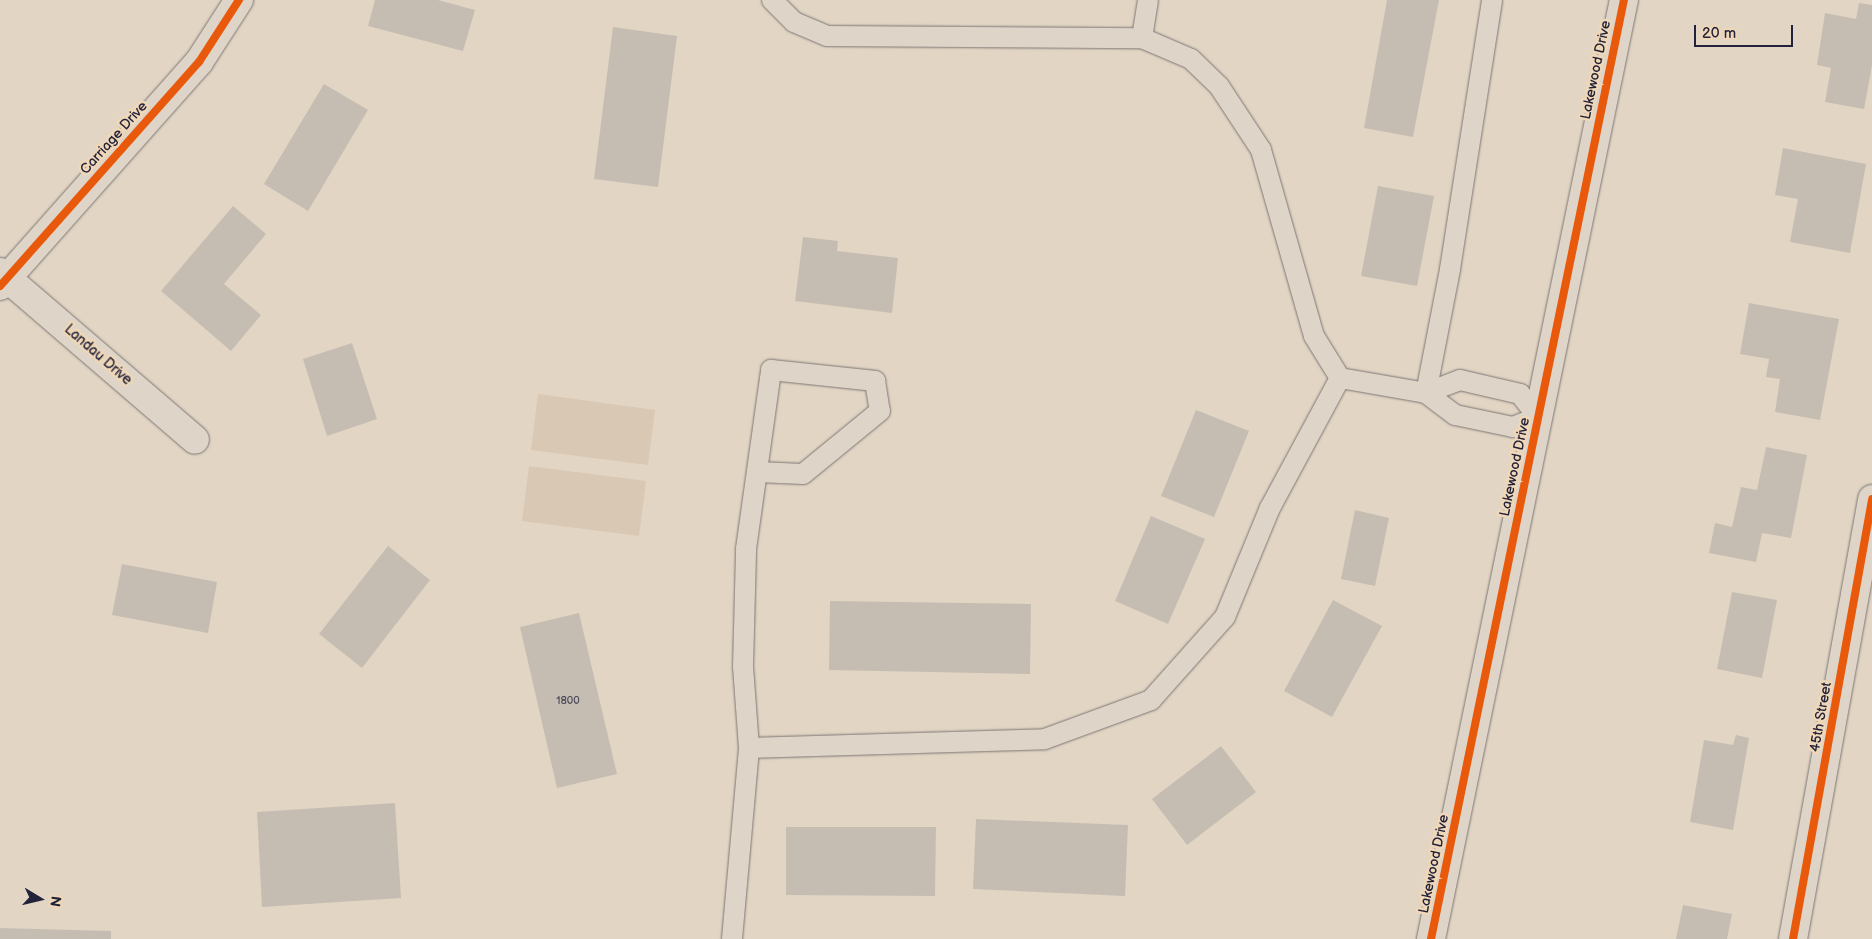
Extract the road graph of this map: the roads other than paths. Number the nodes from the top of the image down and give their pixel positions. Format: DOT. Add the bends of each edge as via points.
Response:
graph roads {
  1 [pos="239,0"];
  2 [pos="772,0"];
  3 [pos="1148,0"];
  4 [pos="1492,0"];
  5 [pos="1624,0"];
  6 [pos="1142,38"];
  7 [pos="2,279"];
  8 [pos="1340,378"];
  9 [pos="1426,393"];
  10 [pos="1538,417"];
  11 [pos="195,440"];
  12 [pos="757,472"];
  13 [pos="1872,498"];
  14 [pos="749,748"];
  15 [pos="732,939"];
  16 [pos="1431,939"];
  17 [pos="1793,939"];
  1 -- 7 [label="street, Carriage Drive" via="199,62"];
  2 -- 6 [label="lane" via="794,22 827,36"];
  3 -- 6 [label="lane"];
  4 -- 9 [label="lane" via="1450,269"];
  5 -- 10 [label="street, Lakewood Drive"];
  6 -- 8 [label="lane" via="1191,59 1219,86 1261,150 1314,336"];
  7 -- 11 [label="street, Landau Drive" via="87,344"];
  8 -- 9 [label="lane"];
  8 -- 14 [label="lane" via="1270,508 1225,617 1151,700 1044,740"];
  9 -- 10 [label="lane" via="1455,415 1513,426"];
  9 -- 10 [label="lane" via="1460,380 1520,394"];
  10 -- 16 [label="street, Lakewood Drive"];
  12 -- 12 [label="lane" via="771,370 875,381 880,411 803,474"];
  12 -- 14 [label="lane" via="746,550 742,667"];
  13 -- 17 [label="street, 45th Street"];
  14 -- 15 [label="lane"];
}
